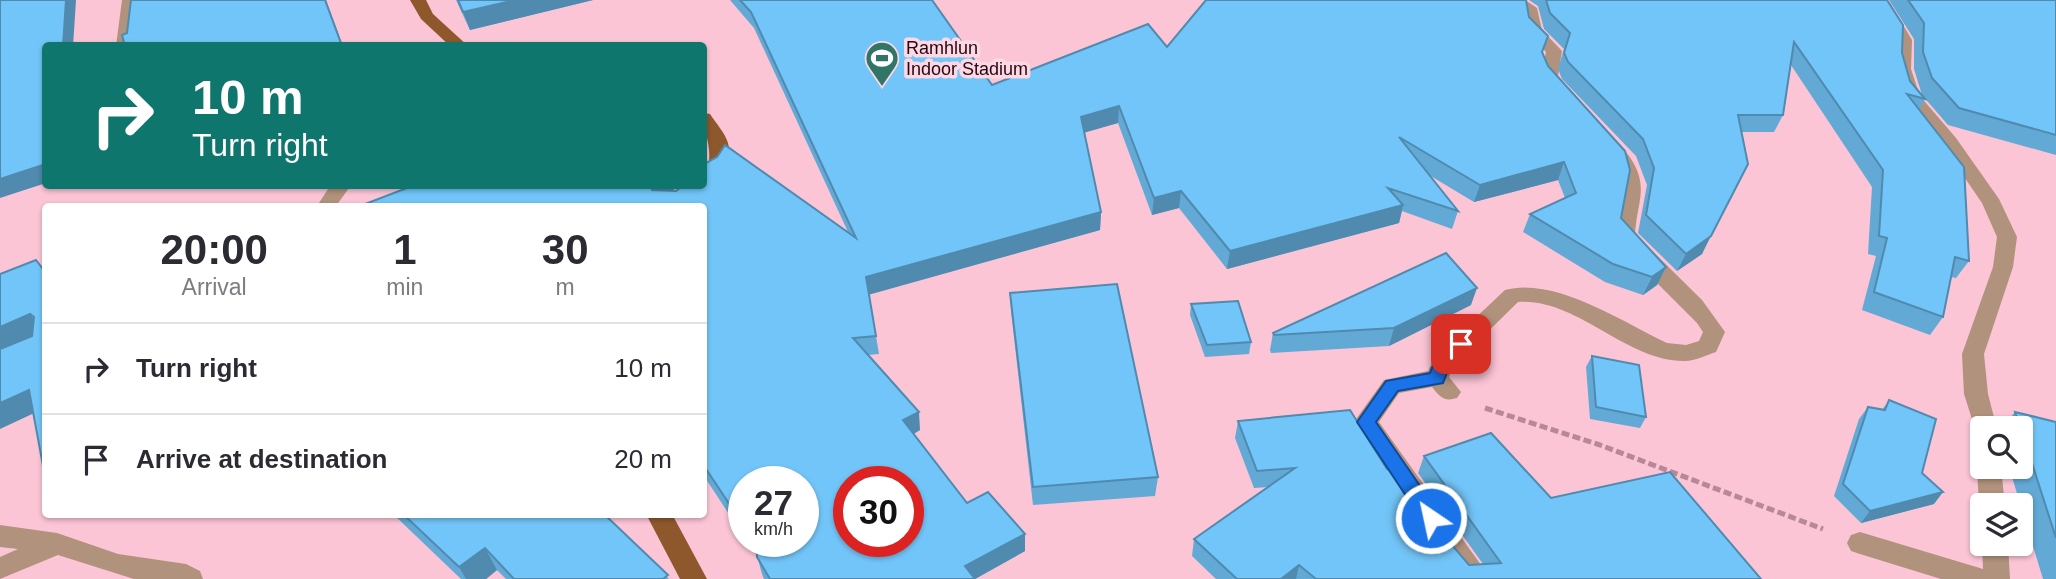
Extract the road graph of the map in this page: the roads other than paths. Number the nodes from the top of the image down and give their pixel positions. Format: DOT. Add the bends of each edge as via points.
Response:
graph roads {
  1 [pos="130,0"];
  2 [pos="418,0"];
  3 [pos="1513,0"];
  4 [pos="1876,0"];
  5 [pos="125,42"];
  6 [pos="455,42"];
  7 [pos="1577,107"];
  8 [pos="707,123"];
  9 [pos="1603,136"];
  10 [pos="707,173"];
  11 [pos="339,189"];
  12 [pos="328,203"];
  13 [pos="1982,416"];
  14 [pos="661,518"];
  15 [pos="0,536"];
  16 [pos="1860,543"];
  17 [pos="57,544"];
  18 [pos="1995,556"];
  19 [pos="0,569"];
  20 [pos="190,579"];
  21 [pos="694,579"];
  22 [pos="1478,579"];
  23 [pos="1979,579"];
  24 [pos="1997,579"];
  1 -- 5 [label="street"];
  2 -- 6 [label="main road" via="426,16"];
  3 -- 7 [label="street" via="1529,8 1534,31 1554,51 1549,77"];
  4 -- 13 [label="street" via="1904,40 1903,69 1912,97 1992,203 2007,237 2003,267 1973,354"];
  8 -- 10 [label="main road" via="720,144 718,163"];
  9 -- 22 [label="street" via="1635,182 1625,234 1636,251 1704,315 1714,332 1708,346 1686,353 1663,350 1554,298 1512,295 1443,362 1443,385 1392,386 1366,422"];
  11 -- 12 [label="street"];
  14 -- 21 [label="main road"];
  15 -- 17 [label="street"];
  16 -- 23 [label="street"];
  17 -- 19 [label="street"];
  17 -- 20 [label="street" via="118,565"];
  18 -- 24 [label="street"];
}
